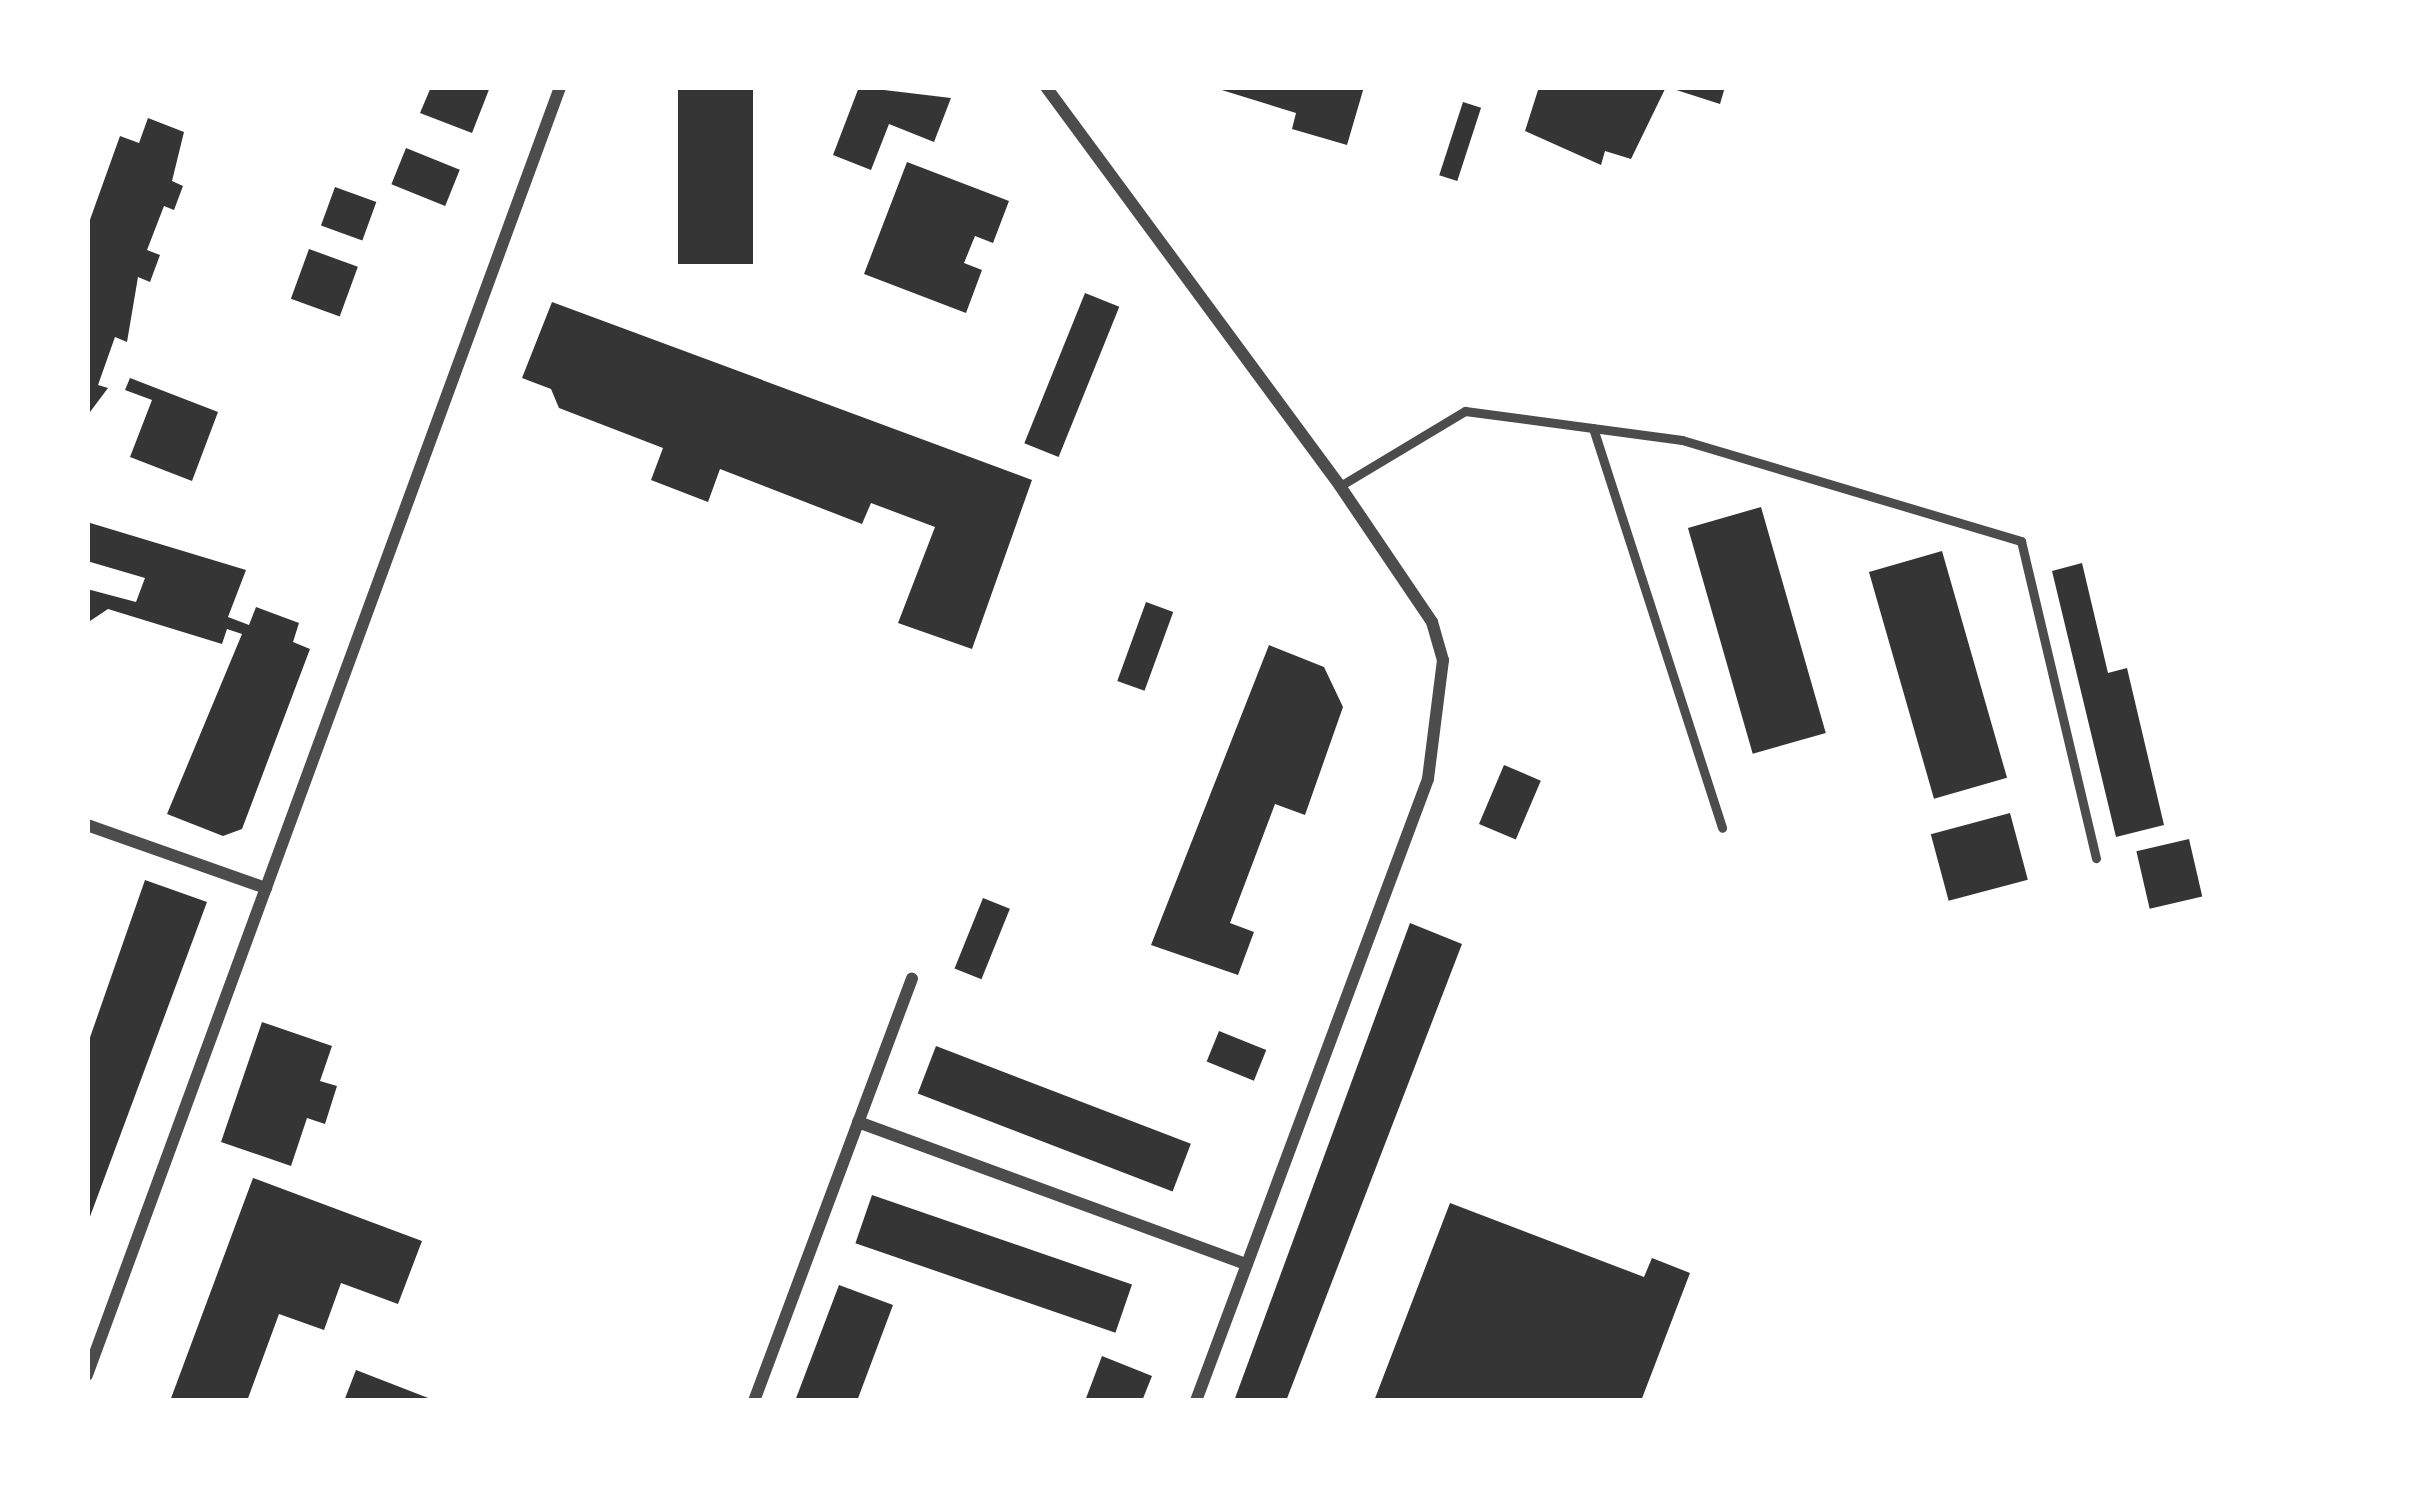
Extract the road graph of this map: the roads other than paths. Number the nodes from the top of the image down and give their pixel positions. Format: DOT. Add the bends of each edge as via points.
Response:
graph roads {
  1 [pos="560,87"];
  2 [pos="1046,87"];
  3 [pos="1593,428"];
  4 [pos="1340,486"];
  5 [pos="87,825"];
  6 [pos="1722,828"];
  7 [pos="2096,858"];
  8 [pos="266,888"];
  9 [pos="912,979"];
  10 [pos="858,1122"];
  11 [pos="1247,1264"];
  12 [pos="87,1375"];
  13 [pos="754,1401"];
  14 [pos="1196,1401"];
  1 -- 8 [label="street"];
  2 -- 4 [label="street"];
  3 -- 4 [label="lane" via="1466,411"];
  3 -- 6 [label="lane"];
  3 -- 7 [label="lane" via="1861,485 2021,541"];
  4 -- 11 [label="street" via="1432,622 1441,735"];
  5 -- 8 [label="street"];
  8 -- 12 [label="street"];
  9 -- 10 [label="street"];
  10 -- 11 [label="street"];
  10 -- 13 [label="street"];
  11 -- 14 [label="street"];
}
